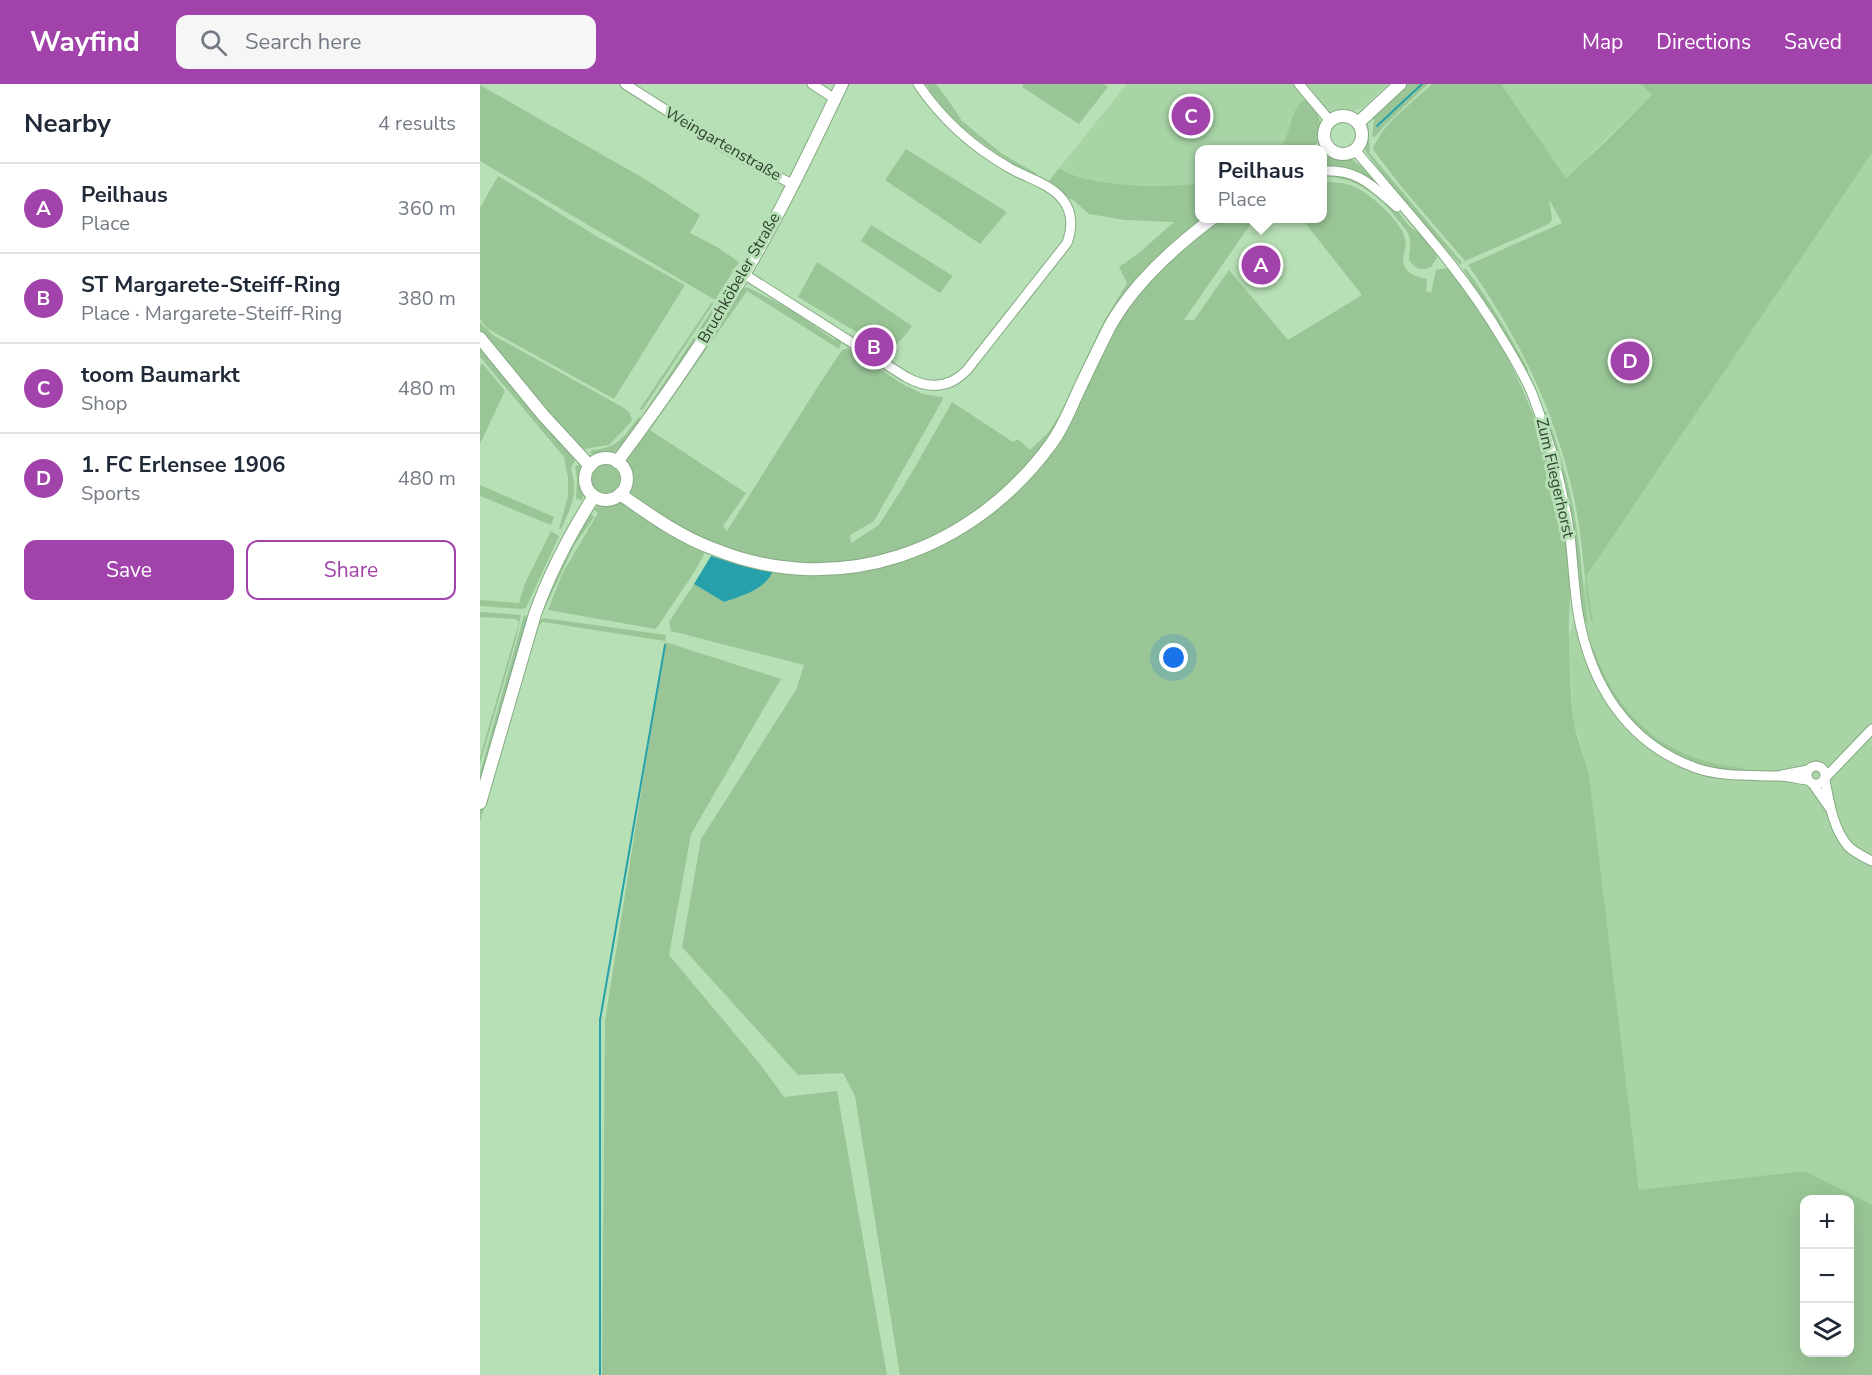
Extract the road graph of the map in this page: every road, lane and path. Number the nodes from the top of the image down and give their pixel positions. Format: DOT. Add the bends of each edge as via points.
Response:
graph roads {
  1 [pos="625,84"];
  2 [pos="812,84"];
  3 [pos="842,84"];
  4 [pos="918,84"];
  5 [pos="1299,84"];
  6 [pos="1400,84"];
  7 [pos="835,99"];
  8 [pos="1330,120"];
  9 [pos="1358,123"];
  10 [pos="1325,145"];
  11 [pos="1327,149"];
  12 [pos="1355,150"];
  13 [pos="1327,171"];
  14 [pos="792,184"];
  15 [pos="1207,223"];
  16 [pos="1422,228"];
  17 [pos="744,274"];
  18 [pos="480,338"];
  19 [pos="617,462"];
  20 [pos="590,466"];
  21 [pos="620,494"];
  22 [pos="594,496"];
  23 [pos="1872,729"];
  24 [pos="1847,753"];
  25 [pos="1819,766"];
  26 [pos="1810,778"];
  27 [pos="1825,778"];
  28 [pos="480,803"];
  29 [pos="1831,810"];
  30 [pos="1872,861"];
  1 -- 14 [label="street, Weingartenstraße" via="733,153"];
  2 -- 7 [label="street"];
  3 -- 7 [label="main road, Bruchköbeler Straße"];
  4 -- 17 [label="street" via="940,113 967,138 1006,166 1055,192 1070,213 1071,230 1066,243 967,370 943,385 919,383"];
  5 -- 8 [label="street"];
  6 -- 9 [label="main road"];
  7 -- 14 [label="main road, Bruchköbeler Straße"];
  8 -- 9 [label="main road" via="1348,116"];
  8 -- 10 [label="main road"];
  9 -- 12 [label="main road" via="1362,140"];
  11 -- 12 [label="main road" via="1338,154"];
  12 -- 16 [label="street, Zum Fliegerhorst"];
  13 -- 16 [label="street" via="1355,175 1376,187"];
  14 -- 17 [label="main road, Bruchköbeler Straße"];
  15 -- 21 [label="main road" via="1144,279 1111,324 1053,442 1024,478 980,516 926,547 851,567 775,566 694,541"];
  16 -- 26 [label="street, Zum Fliegerhorst" via="1485,310 1532,394 1565,511 1581,630 1592,668 1611,703 1638,734 1696,768 1732,775"];
  17 -- 19 [label="main road, Bruchköbeler Straße" via="687,364"];
  18 -- 20 [label="main road"];
  19 -- 20 [label="main road" via="606,458"];
  19 -- 21 [label="main road" via="626,477"];
  20 -- 22 [label="main road" via="586,485"];
  21 -- 22 [label="main road" via="607,500"];
  22 -- 28 [label="main road" via="543,589"];
  23 -- 24 [label="street"];
  24 -- 25 [label="street"];
  24 -- 27 [label="street"];
  25 -- 26 [label="street" via="1813,766"];
  25 -- 27 [label="street"];
  26 -- 27 [label="street" via="1820,784"];
  26 -- 29 [label="street"];
  27 -- 29 [label="street"];
  29 -- 30 [label="street" via="1848,846"];
}
